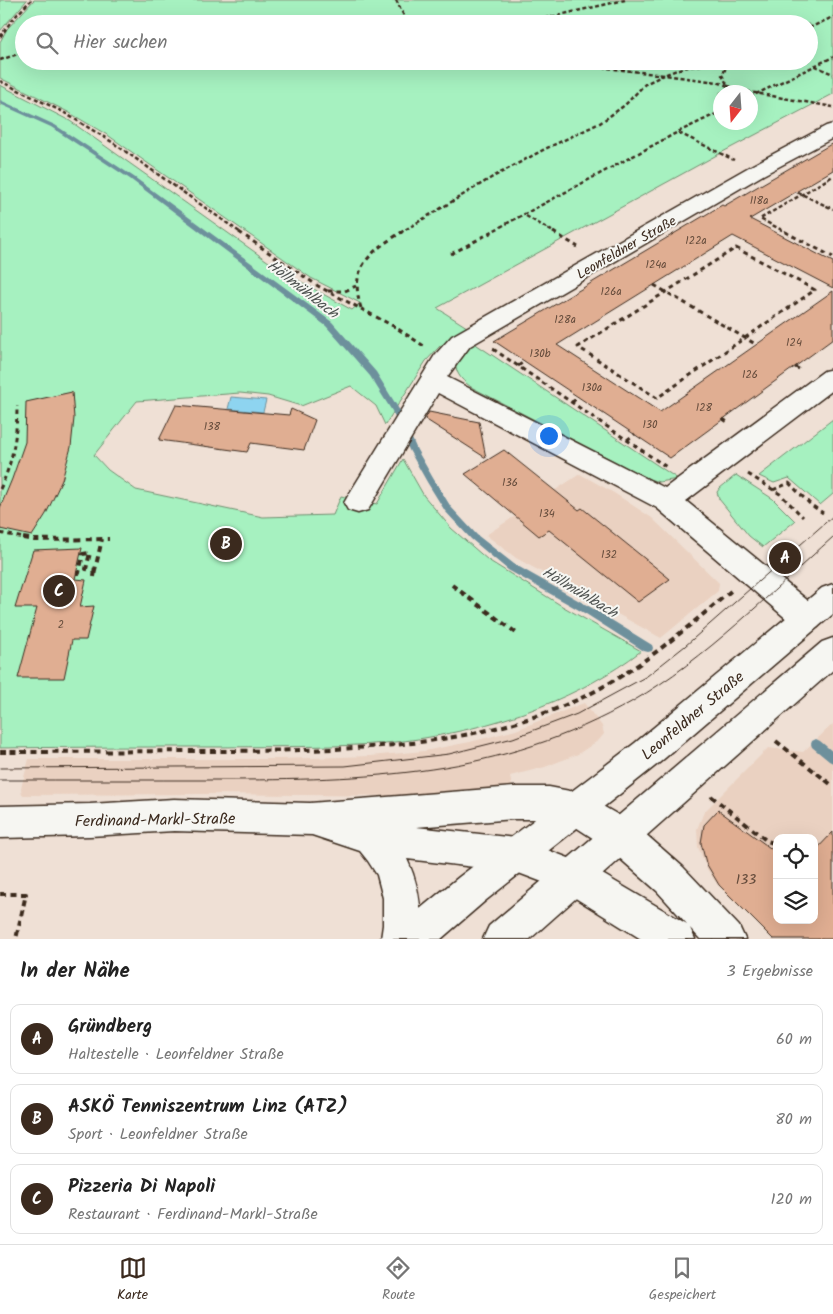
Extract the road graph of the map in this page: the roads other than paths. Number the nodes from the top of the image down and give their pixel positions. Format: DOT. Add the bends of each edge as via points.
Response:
graph roads {
  1 [pos="833,130"];
  2 [pos="439,370"];
  3 [pos="833,377"];
  4 [pos="667,501"];
  5 [pos="358,503"];
  6 [pos="833,596"];
  7 [pos="807,618"];
  8 [pos="833,651"];
  9 [pos="575,808"];
  10 [pos="310,819"];
  11 [pos="0,822"];
  12 [pos="621,836"];
  13 [pos="372,838"];
  14 [pos="516,855"];
  15 [pos="574,877"];
  16 [pos="400,939"];
  17 [pos="412,939"];
  18 [pos="502,939"];
  19 [pos="676,939"];
  20 [pos="726,939"];
  1 -- 2 [label="street, Leonfeldner Straße" via="472,335 456,345"];
  2 -- 4 [label="street"];
  2 -- 5 [label="street, Leonfeldner Straße"];
  3 -- 4 [label="street"];
  4 -- 7 [label="street"];
  6 -- 7 [label="street, Leonfeldner Straße"];
  7 -- 9 [label="street, Leonfeldner Straße" via="647,753"];
  8 -- 12 [label="street"];
  9 -- 10 [label="street, Ferdinand-Markl-Straße" via="548,803 514,803"];
  9 -- 12 [label="street"];
  9 -- 14 [label="street, Leonfeldner Straße"];
  10 -- 11 [label="street, Ferdinand-Markl-Straße" via="174,815"];
  10 -- 13 [label="street, Ferdinand-Markl-Straße"];
  12 -- 15 [label="street"];
  12 -- 20 [label="street" via="670,879"];
  13 -- 14 [label="street, Ferdinand-Markl-Straße"];
  13 -- 16 [label="street" via="391,862 403,900"];
  14 -- 15 [label="street"];
  14 -- 17 [label="street, Leonfeldner Straße"];
  15 -- 18 [label="street"];
  15 -- 19 [label="street"];
}
